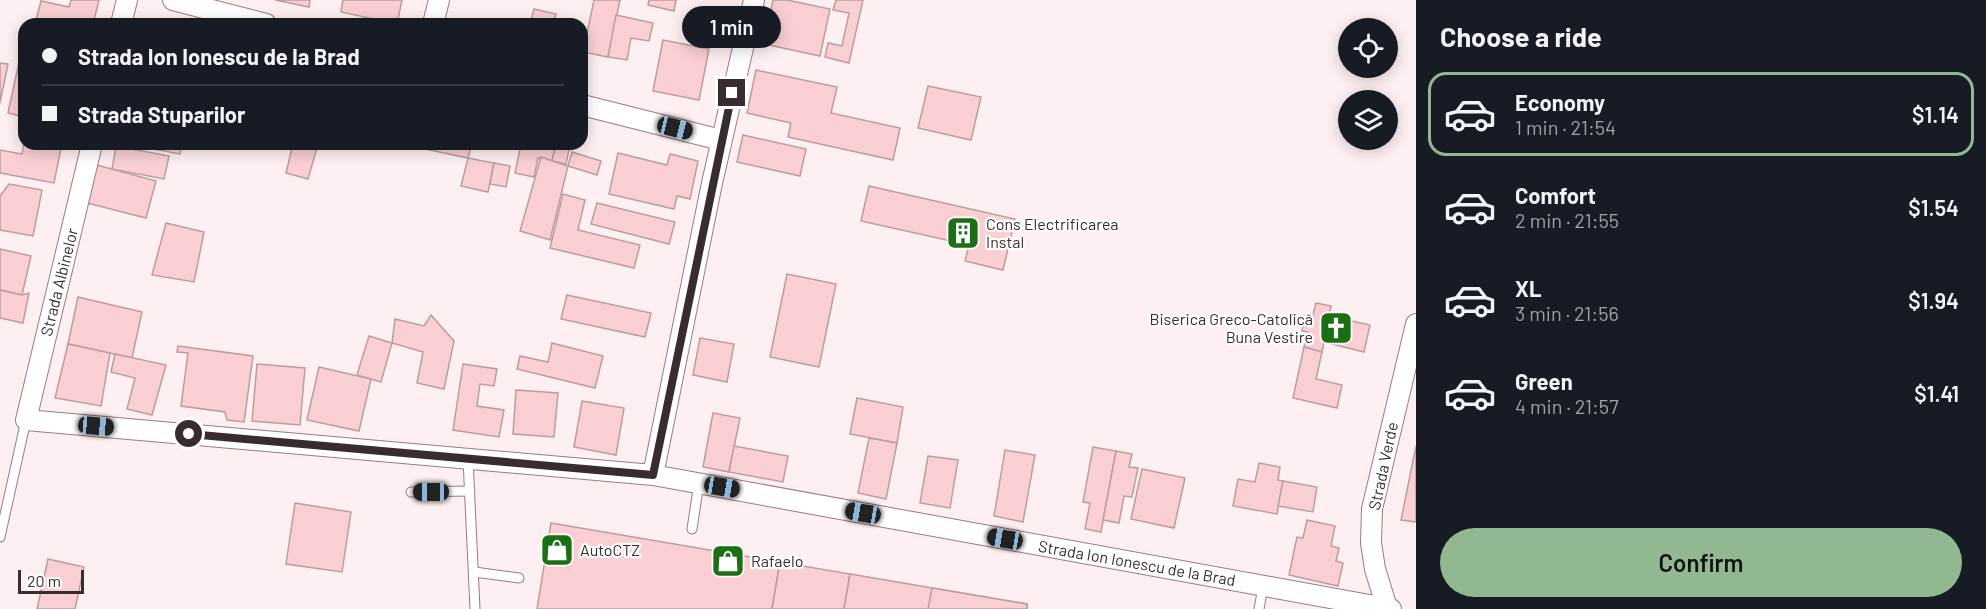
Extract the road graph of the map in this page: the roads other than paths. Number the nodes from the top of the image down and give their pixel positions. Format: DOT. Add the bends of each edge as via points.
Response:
graph roads {
  1 [pos="127,0"];
  2 [pos="173,0"];
  3 [pos="439,0"];
  4 [pos="754,0"];
  5 [pos="122,18"];
  6 [pos="243,18"];
  7 [pos="434,18"];
  8 [pos="588,107"];
  9 [pos="721,140"];
  10 [pos="91,150"];
  11 [pos="1416,327"];
  12 [pos="26,420"];
  13 [pos="468,458"];
  14 [pos="653,475"];
  15 [pos="699,483"];
  16 [pos="470,491"];
  17 [pos="411,492"];
  18 [pos="692,529"];
  19 [pos="0,537"];
  20 [pos="474,572"];
  21 [pos="519,578"];
  22 [pos="1263,586"];
  23 [pos="475,609"];
  24 [pos="1259,609"];
  25 [pos="1389,609"];
  1 -- 5 [label="street"];
  2 -- 6 [label="street"];
  3 -- 7 [label="street"];
  4 -- 9 [label="street"];
  8 -- 9 [label="street"];
  9 -- 14 [label="street"];
  10 -- 12 [label="street, Strada Albinelor"];
  11 -- 25 [label="street, Strada Verde" via="1372,509 1375,569"];
  12 -- 13 [label="street, Strada Ion Ionescu de la Brad"];
  12 -- 19 [label="lane"];
  13 -- 14 [label="street, Strada Ion Ionescu de la Brad"];
  13 -- 16 [label="lane"];
  14 -- 15 [label="street, Strada Ion Ionescu de la Brad"];
  15 -- 18 [label="lane"];
  15 -- 22 [label="street, Strada Ion Ionescu de la Brad"];
  16 -- 17 [label="lane"];
  16 -- 20 [label="lane"];
  20 -- 21 [label="lane"];
  20 -- 23 [label="lane"];
  22 -- 24 [label="lane"];
  22 -- 25 [label="street, Strada Ion Ionescu de la Brad"];
}
